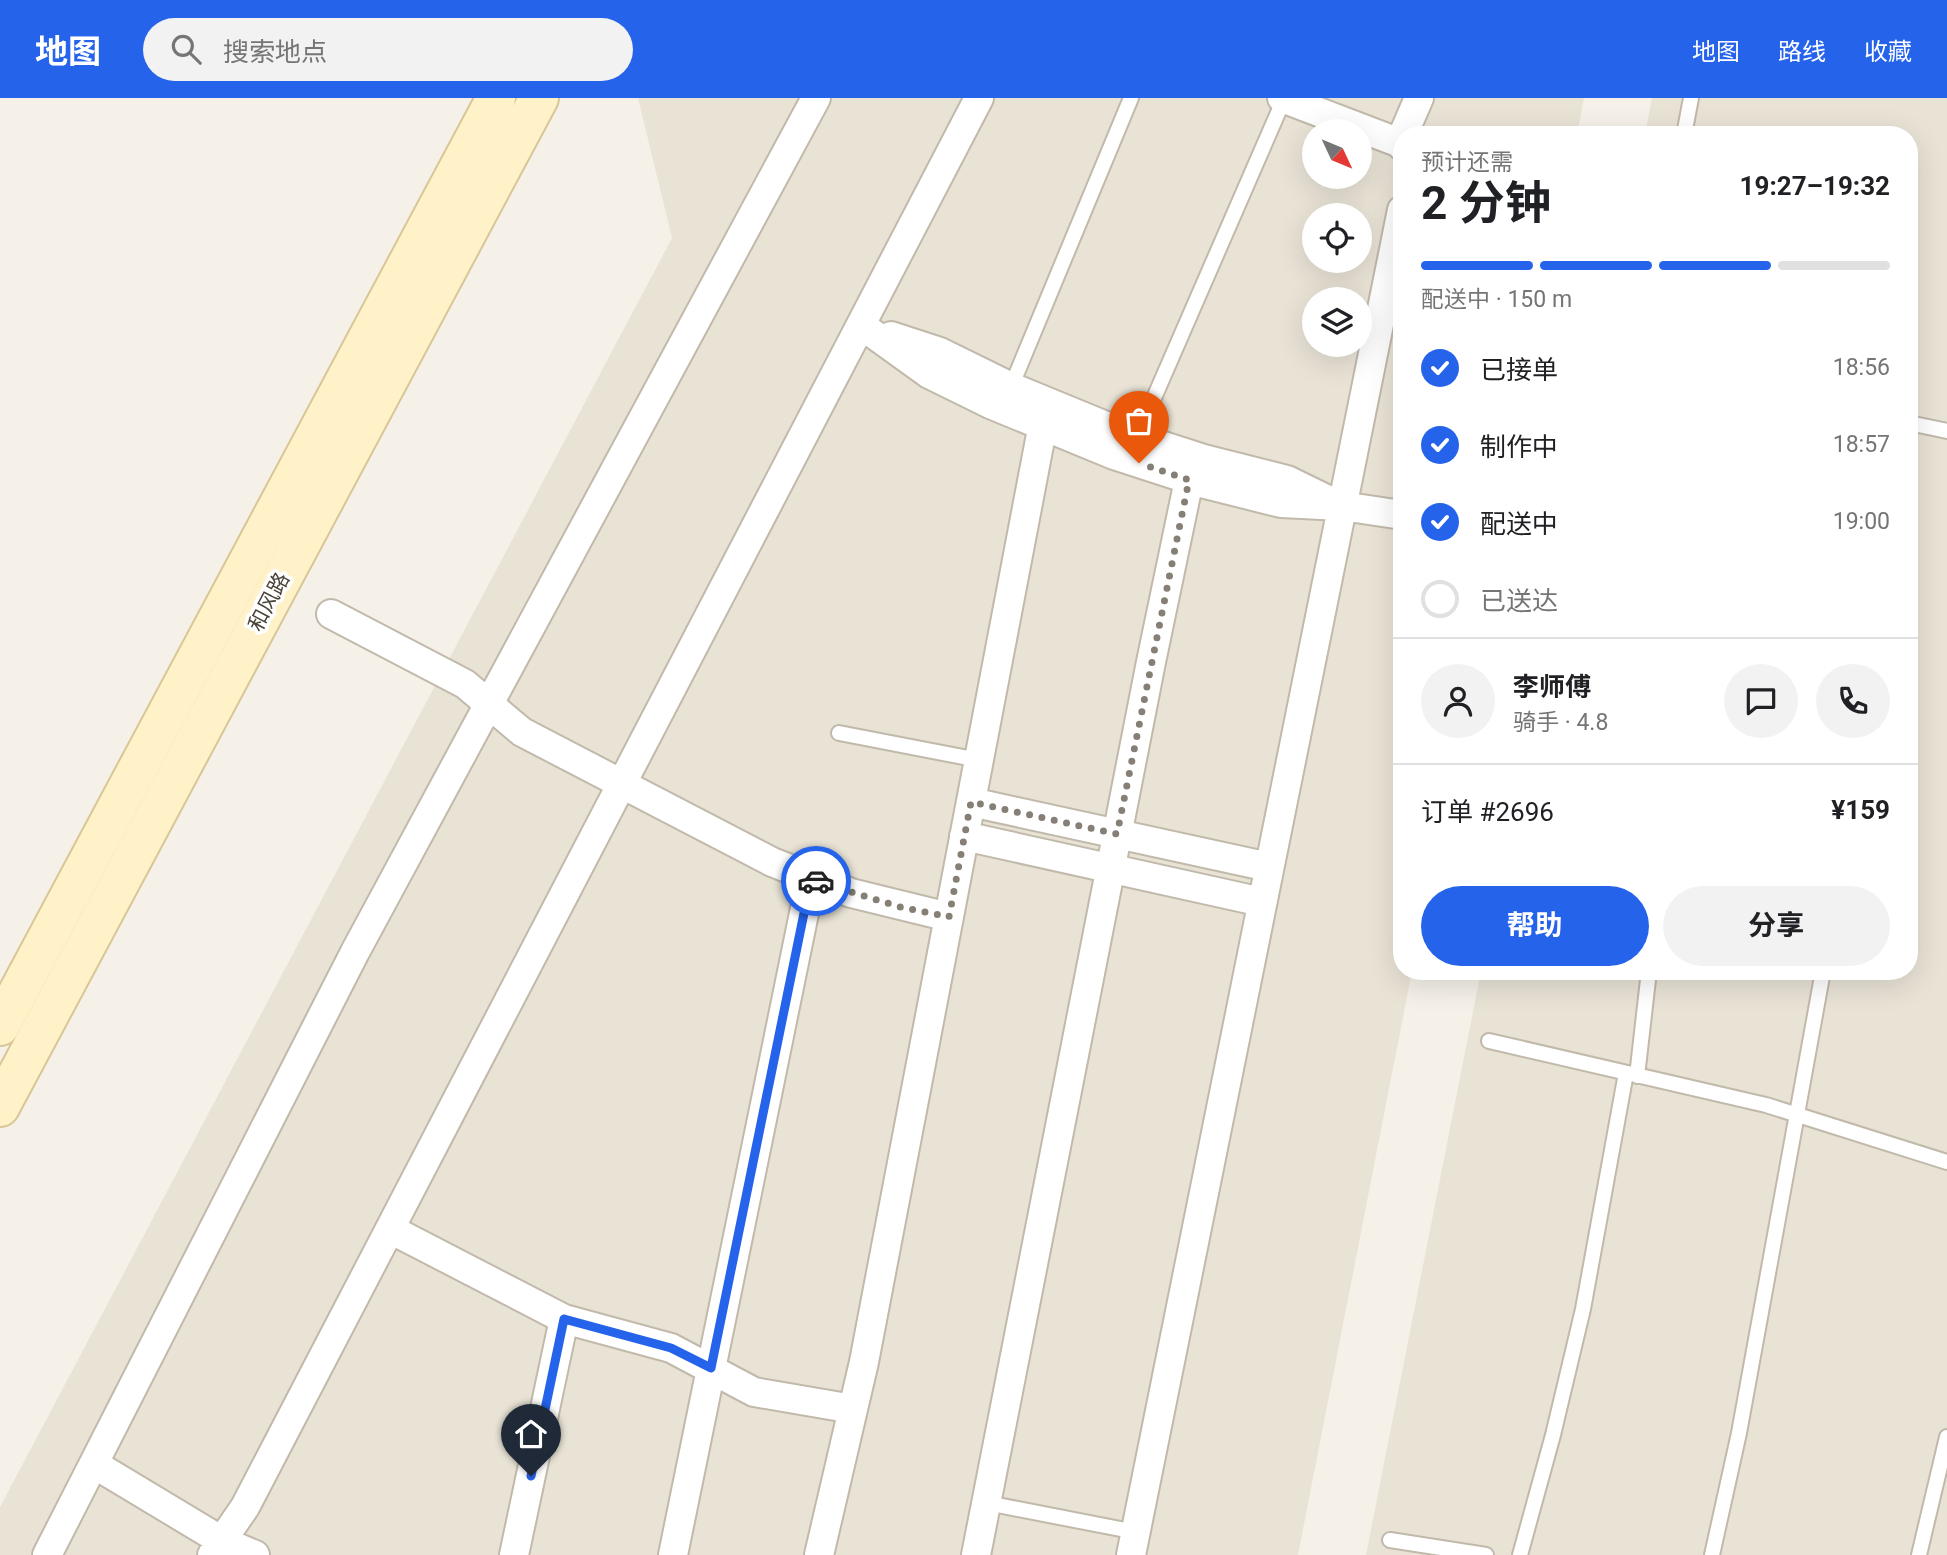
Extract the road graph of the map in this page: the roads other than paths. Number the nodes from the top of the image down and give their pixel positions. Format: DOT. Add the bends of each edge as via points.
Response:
graph roads {
  1 [pos="496,98"];
  2 [pos="539,98"];
  3 [pos="816,98"];
  4 [pos="979,98"];
  5 [pos="1131,98"];
  6 [pos="1283,98"];
  7 [pos="1419,98"];
  8 [pos="1691,98"];
  9 [pos="1408,126"];
  10 [pos="1686,126"];
  11 [pos="1393,138"];
  12 [pos="1393,254"];
  13 [pos="861,325"];
  14 [pos="1010,387"];
  15 [pos="1045,415"];
  16 [pos="1918,425"];
  17 [pos="1947,430"];
  18 [pos="1137,437"];
  19 [pos="1189,480"];
  20 [pos="1342,506"];
  21 [pos="1393,514"];
  22 [pos="331,614"];
  23 [pos="489,704"];
  24 [pos="839,733"];
  25 [pos="979,760"];
  26 [pos="621,784"];
  27 [pos="971,802"];
  28 [pos="1117,834"];
  29 [pos="964,836"];
  30 [pos="1269,867"];
  31 [pos="1110,869"];
  32 [pos="811,879"];
  33 [pos="1262,902"];
  34 [pos="949,917"];
  35 [pos="1648,980"];
  36 [pos="1821,980"];
  37 [pos="0,1026"];
  38 [pos="1489,1041"];
  39 [pos="1632,1074"];
  40 [pos="0,1107"];
  41 [pos="1796,1114"];
  42 [pos="1947,1162"];
  43 [pos="390,1228"];
  44 [pos="564,1319"];
  45 [pos="711,1368"];
  46 [pos="853,1409"];
  47 [pos="1947,1437"];
  48 [pos="94,1464"];
  49 [pos="987,1503"];
  50 [pos="1390,1540"];
  51 [pos="1134,1544"];
  52 [pos="217,1548"];
  53 [pos="47,1555"];
  54 [pos="255,1555"];
  55 [pos="514,1555"];
  56 [pos="673,1555"];
  57 [pos="818,1555"];
  58 [pos="976,1555"];
  59 [pos="1486,1555"];
  60 [pos="1520,1555"];
  61 [pos="1712,1555"];
  62 [pos="1919,1555"];
  1 -- 37 [label="street, 和风路"];
  2 -- 40 [label="street, 和风路"];
  3 -- 23 [label="street"];
  4 -- 13 [label="street"];
  5 -- 14 [label="lane"];
  6 -- 11 [label="street"];
  6 -- 18 [label="lane"];
  7 -- 9 [label="street"];
  8 -- 10 [label="lane"];
  12 -- 20 [label="street"];
  13 -- 14 [label="street" via="940,352"];
  13 -- 15 [label="street" via="929,374"];
  13 -- 26 [label="street"];
  14 -- 15 [label="street"];
  15 -- 18 [label="street"];
  15 -- 19 [label="street" via="1114,456"];
  15 -- 25 [label="street"];
  16 -- 17 [label="lane"];
  18 -- 20 [label="street" via="1287,480"];
  19 -- 20 [label="street" via="1281,503"];
  19 -- 28 [label="street"];
  20 -- 21 [label="street"];
  20 -- 30 [label="street"];
  22 -- 23 [label="street" via="465,684"];
  23 -- 26 [label="street" via="522,732"];
  23 -- 48 [label="street" via="355,951"];
  24 -- 25 [label="lane"];
  25 -- 27 [label="street"];
  26 -- 32 [label="street"];
  26 -- 43 [label="street"];
  27 -- 28 [label="street"];
  27 -- 29 [label="street"];
  28 -- 30 [label="street"];
  28 -- 31 [label="street"];
  29 -- 31 [label="street"];
  29 -- 34 [label="street"];
  30 -- 33 [label="street"];
  31 -- 33 [label="street"];
  31 -- 49 [label="street"];
  32 -- 34 [label="street" via="863,897"];
  32 -- 45 [label="street"];
  33 -- 51 [label="street"];
  34 -- 46 [label="street"];
  35 -- 39 [label="lane"];
  36 -- 41 [label="lane"];
  38 -- 39 [label="lane"];
  39 -- 41 [label="lane"];
  39 -- 60 [label="lane" via="1583,1309"];
  41 -- 42 [label="lane"];
  41 -- 61 [label="lane" via="1742,1420"];
  43 -- 44 [label="street"];
  43 -- 52 [label="street" via="245,1507"];
  44 -- 45 [label="street" via="671,1348"];
  44 -- 55 [label="street"];
  45 -- 46 [label="street" via="754,1392"];
  45 -- 56 [label="street"];
  46 -- 57 [label="street"];
  47 -- 62 [label="lane"];
  48 -- 52 [label="street"];
  48 -- 53 [label="street"];
  49 -- 51 [label="lane"];
  49 -- 58 [label="street"];
  50 -- 59 [label="lane"];
  52 -- 54 [label="street"];
}
